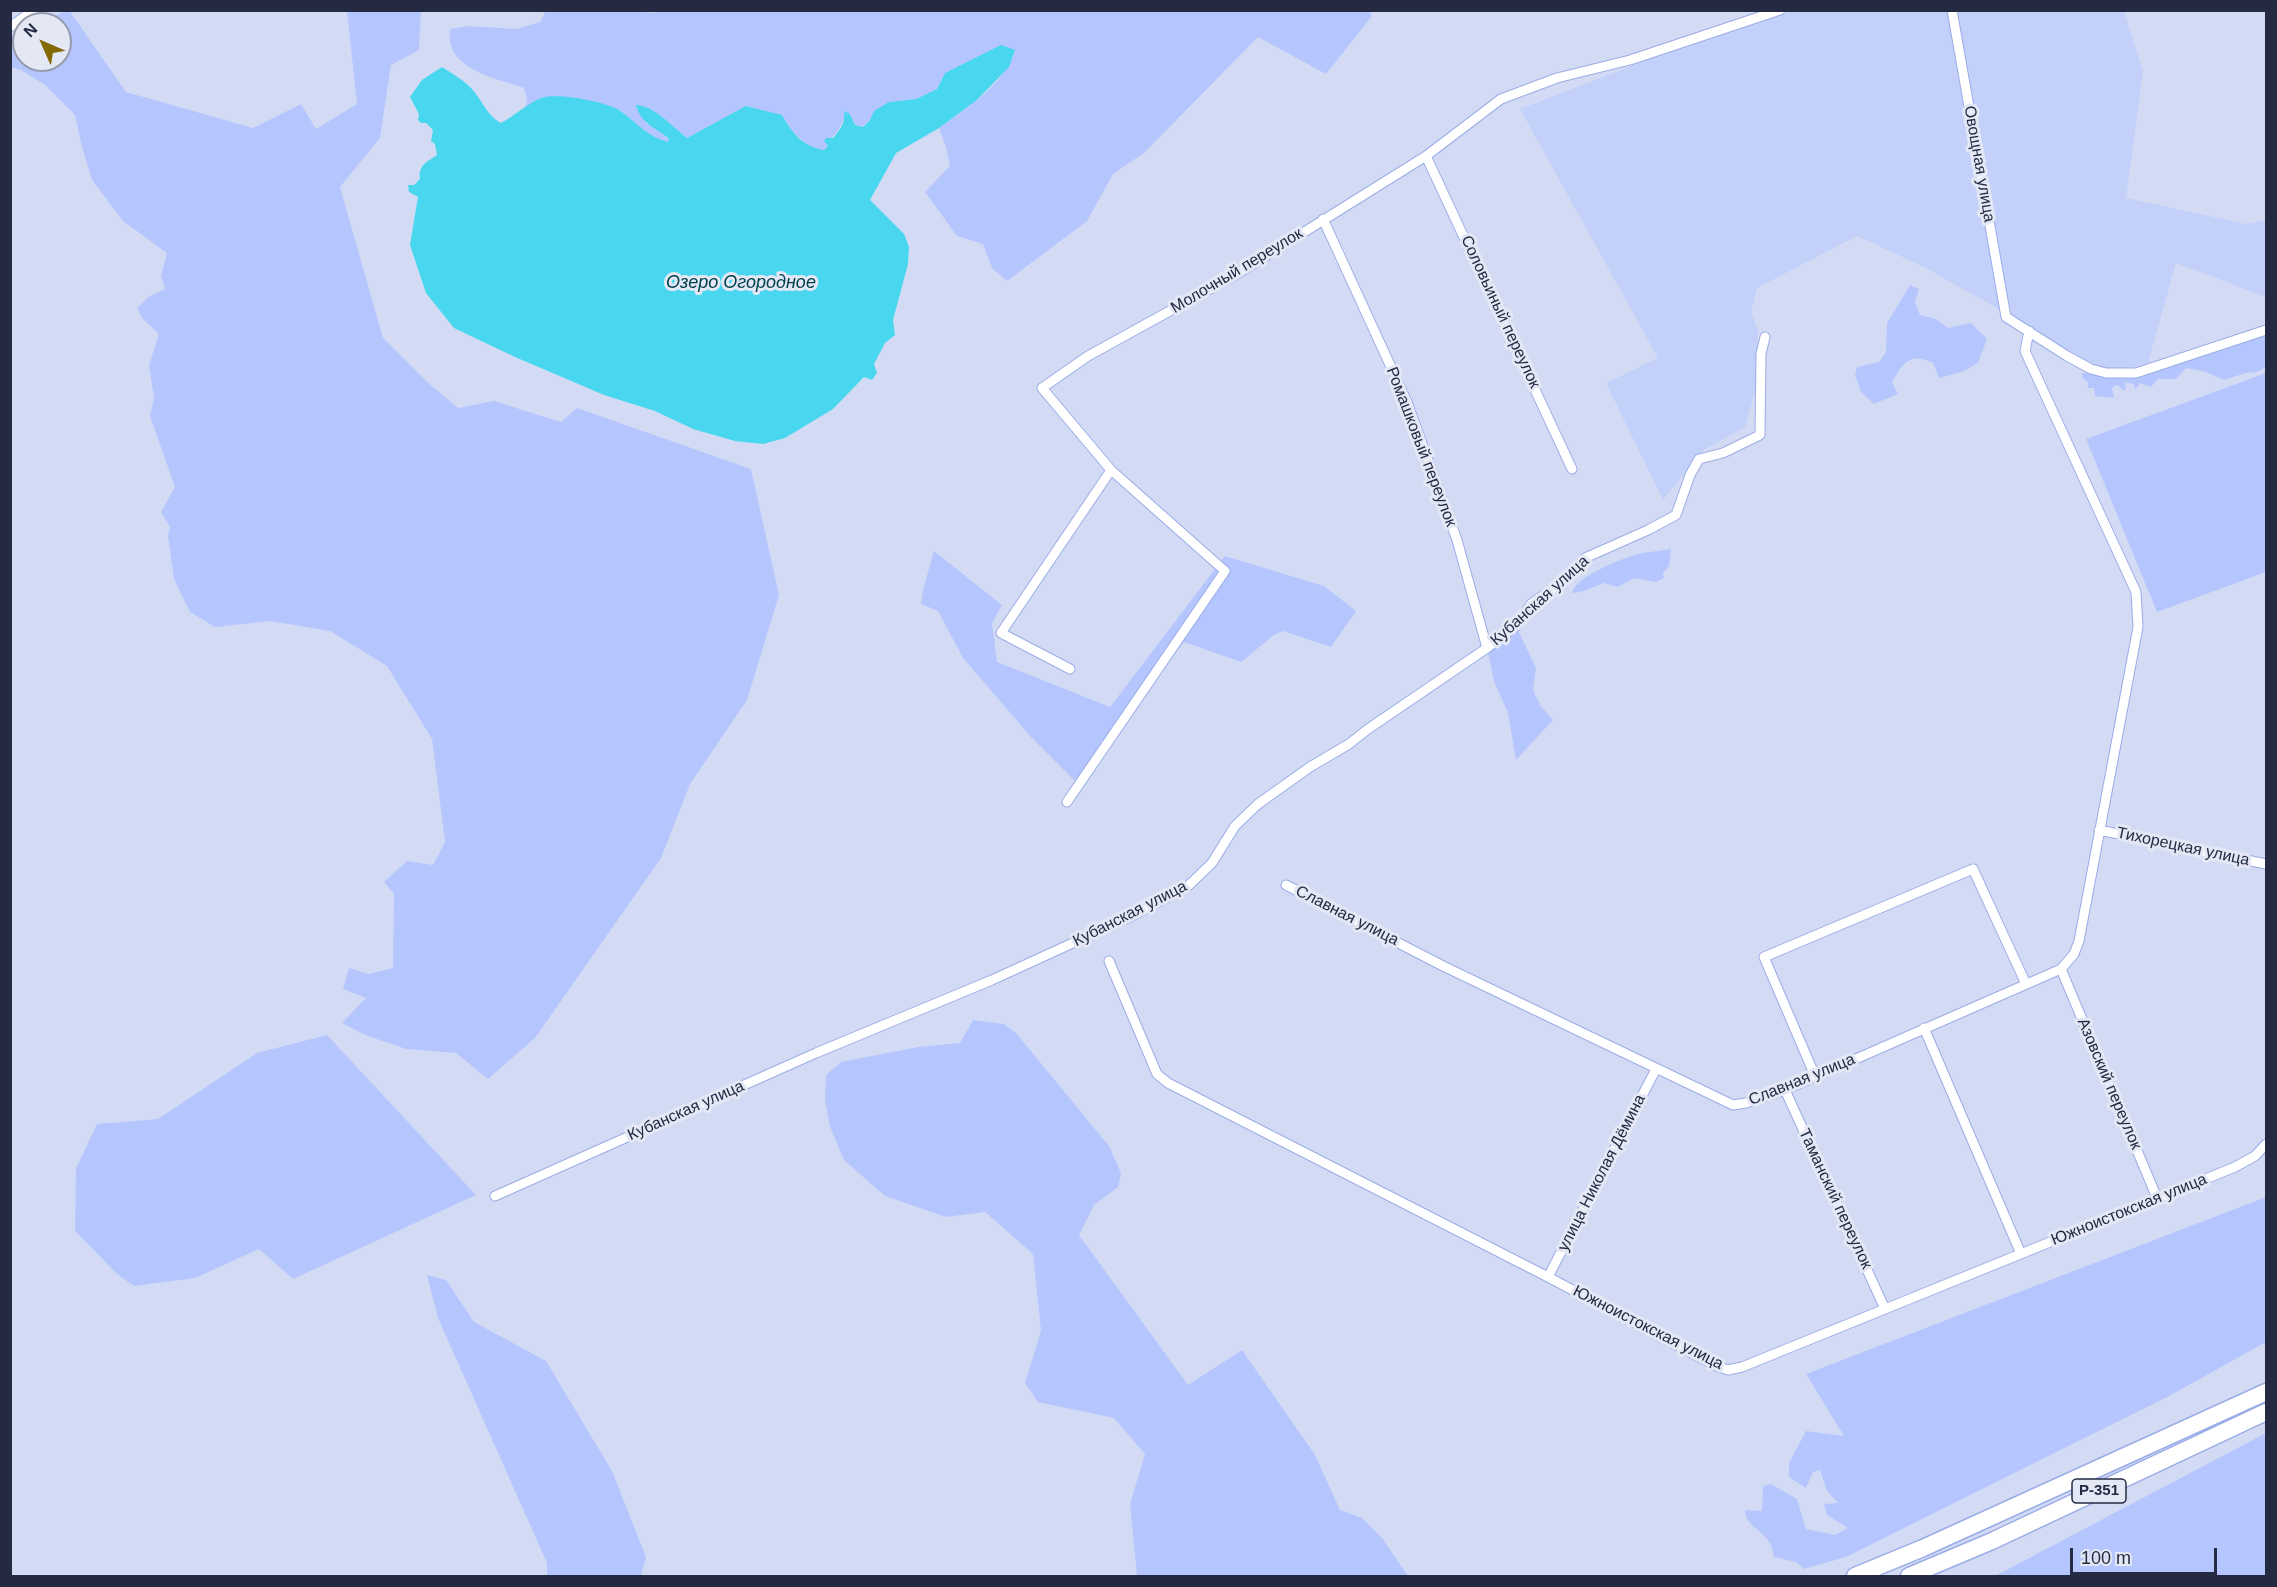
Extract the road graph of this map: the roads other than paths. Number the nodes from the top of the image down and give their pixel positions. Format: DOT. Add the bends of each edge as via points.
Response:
graph roads {
  1 [pos="34,10"];
  2 [pos="1780,10"];
  3 [pos="1952,10"];
  4 [pos="10,27"];
  5 [pos="1426,156"];
  6 [pos="1323,219"];
  7 [pos="2266,330"];
  8 [pos="2029,332"];
  9 [pos="1765,337"];
  10 [pos="1111,470"];
  11 [pos="1572,470"];
  12 [pos="1487,648"];
  13 [pos="1070,669"];
  14 [pos="1067,802"];
  15 [pos="2099,830"];
  16 [pos="2266,864"];
  17 [pos="1286,885"];
  18 [pos="1109,961"];
  19 [pos="2061,969"];
  20 [pos="2026,984"];
  21 [pos="1924,1028"];
  22 [pos="1656,1069"];
  23 [pos="1815,1076"];
  24 [pos="1785,1090"];
  25 [pos="2266,1144"];
  26 [pos="495,1196"];
  27 [pos="2157,1198"];
  28 [pos="2021,1254"];
  29 [pos="1548,1276"];
  30 [pos="1885,1309"];
  31 [pos="2266,1392"];
  32 [pos="2266,1412"];
  33 [pos="1855,1576"];
  34 [pos="1909,1576"];
  1 -- 4 [label="street"];
  2 -- 5 [label="street, Молочный переулок" via="1501,99"];
  3 -- 8 [label="street, Овощная улица" via="2006,317"];
  5 -- 6 [label="street, Молочный переулок"];
  5 -- 11 [label="street, Соловьиный переулок"];
  6 -- 10 [label="street, Молочный переулок" via="1219,285 1088,356 1042,388"];
  6 -- 12 [label="street, Ромашковый переулок" via="1407,402 1457,540"];
  7 -- 8 [label="street" via="2136,373 2091,369"];
  8 -- 15 [label="street" via="2025,351 2136,592 2138,627"];
  9 -- 12 [label="street, Кубанская улица" via="1761,354 1760,435 1723,453 1699,459 1676,514 1585,558 1568,578 1531,604 1516,626"];
  10 -- 13 [label="street" via="1001,633"];
  10 -- 14 [label="street" via="1225,571"];
  12 -- 26 [label="street, Кубанская улица" via="1258,804 1235,826 1212,863 1187,887 992,980"];
  15 -- 16 [label="street, Тихорецкая улица"];
  15 -- 19 [label="street" via="2079,941"];
  17 -- 22 [label="street, Славная улица"];
  18 -- 29 [label="street, Южноистокская улица" via="1157,1074 1168,1083"];
  19 -- 20 [label="street, Славная улица"];
  19 -- 27 [label="street, Азовский переулок"];
  20 -- 21 [label="street, Славная улица"];
  20 -- 23 [label="street" via="1973,869 1764,957"];
  21 -- 23 [label="street, Славная улица"];
  21 -- 28 [label="street"];
  22 -- 24 [label="street, Славная улица" via="1732,1105"];
  22 -- 29 [label="street, улица Николая Дёмина"];
  23 -- 24 [label="street, Славная улица"];
  24 -- 30 [label="street, Таманский переулок"];
  25 -- 27 [label="street, Южноистокская улица" via="2246,1162"];
  27 -- 28 [label="street, Южноистокская улица"];
  28 -- 30 [label="street, Южноистокская улица"];
  29 -- 30 [label="street, Южноистокская улица" via="1728,1370"];
  31 -- 33 [label="highway, Р-351"];
  32 -- 34 [label="highway, Р-351"];
}
